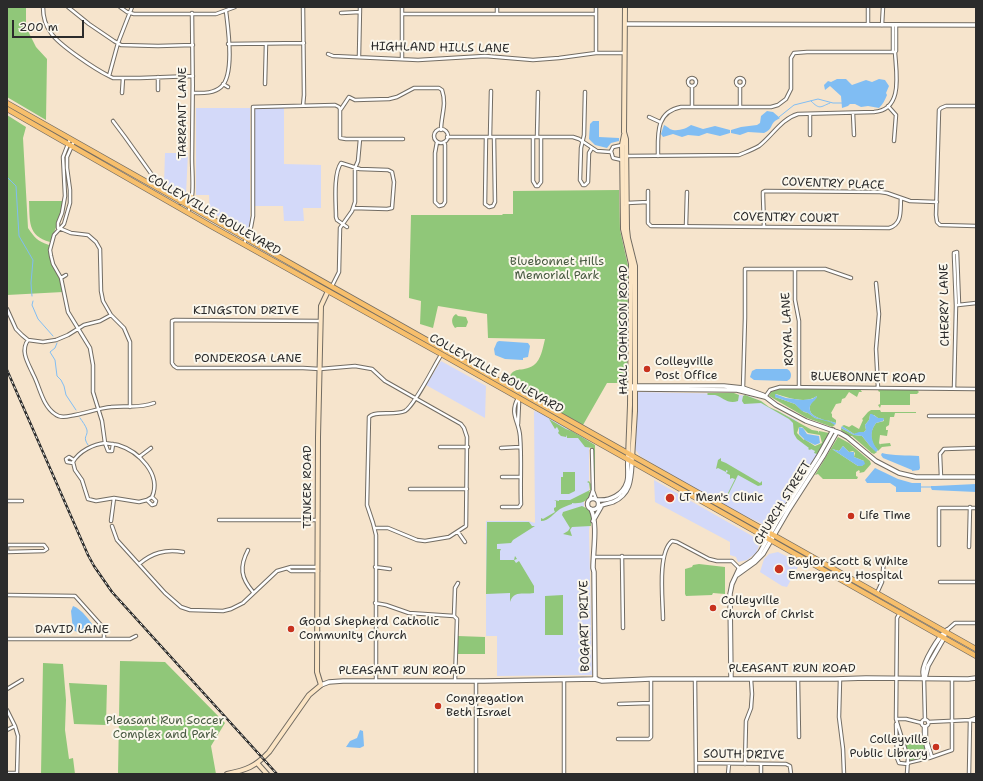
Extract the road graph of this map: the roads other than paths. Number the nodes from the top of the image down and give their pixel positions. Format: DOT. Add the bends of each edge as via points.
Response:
graph roads {
  1 [pos="43,7"];
  2 [pos="68,7"];
  3 [pos="120,7"];
  4 [pos="132,7"];
  5 [pos="235,7"];
  6 [pos="303,7"];
  7 [pos="360,7"];
  8 [pos="402,7"];
  9 [pos="497,7"];
  10 [pos="596,7"];
  11 [pos="625,7"];
  12 [pos="868,7"];
  13 [pos="883,7"];
  14 [pos="226,11"];
  15 [pos="360,12"];
  16 [pos="131,13"];
  17 [pos="192,13"];
  18 [pos="341,13"];
  19 [pos="497,13"];
  20 [pos="402,14"];
  21 [pos="596,14"];
  22 [pos="625,24"];
  23 [pos="868,25"];
  24 [pos="882,25"];
  25 [pos="976,25"];
  26 [pos="894,26"];
  27 [pos="118,43"];
  28 [pos="304,43"];
  29 [pos="228,44"];
  30 [pos="266,44"];
  31 [pos="193,45"];
  32 [pos="894,52"];
  33 [pos="596,53"];
  34 [pos="625,53"];
  35 [pos="328,54"];
  36 [pos="359,56"];
  37 [pos="402,59"];
  38 [pos="109,76"];
  39 [pos="193,76"];
  40 [pos="123,78"];
  41 [pos="158,78"];
  42 [pos="223,84"];
  43 [pos="265,84"];
  44 [pos="692,86"];
  45 [pos="740,86"];
  46 [pos="228,87"];
  47 [pos="158,90"];
  48 [pos="491,91"];
  49 [pos="538,92"];
  50 [pos="585,92"];
  51 [pos="122,93"];
  52 [pos="194,93"];
  53 [pos="7,103"];
  54 [pos="303,106"];
  55 [pos="888,106"];
  56 [pos="976,106"];
  57 [pos="692,107"];
  58 [pos="740,107"];
  59 [pos="7,109"];
  60 [pos="340,109"];
  61 [pos="853,113"];
  62 [pos="810,114"];
  63 [pos="649,117"];
  64 [pos="113,121"];
  65 [pos="660,122"];
  66 [pos="441,130"];
  67 [pos="624,134"];
  68 [pos="810,135"];
  69 [pos="854,135"];
  70 [pos="447,137"];
  71 [pos="486,137"];
  72 [pos="490,137"];
  73 [pos="494,137"];
  74 [pos="533,137"];
  75 [pos="537,137"];
  76 [pos="541,137"];
  77 [pos="360,139"];
  78 [pos="403,139"];
  79 [pos="72,140"];
  80 [pos="894,140"];
  81 [pos="582,141"];
  82 [pos="437,142"];
  83 [pos="444,142"];
  84 [pos="70,145"];
  85 [pos="622,145"];
  86 [pos="592,148"];
  87 [pos="611,152"];
  88 [pos="626,156"];
  89 [pos="658,156"];
  90 [pos="622,160"];
  91 [pos="355,168"];
  92 [pos="63,178"];
  93 [pos="68,178"];
  94 [pos="160,189"];
  95 [pos="648,191"];
  96 [pos="687,192"];
  97 [pos="191,197"];
  98 [pos="901,198"];
  99 [pos="181,202"];
  100 [pos="648,202"];
  101 [pos="937,202"];
  102 [pos="625,203"];
  103 [pos="190,207"];
  104 [pos="353,208"];
  105 [pos="188,212"];
  106 [pos="343,224"];
  107 [pos="686,226"];
  108 [pos="976,226"];
  109 [pos="347,227"];
  110 [pos="764,227"];
  111 [pos="58,228"];
  112 [pos="245,242"];
  113 [pos="795,269"];
  114 [pos="66,275"];
  115 [pos="61,278"];
  116 [pos="851,278"];
  117 [pos="876,283"];
  118 [pos="331,286"];
  119 [pos="328,291"];
  120 [pos="957,300"];
  121 [pos="976,303"];
  122 [pos="957,305"];
  123 [pos="7,309"];
  124 [pos="111,315"];
  125 [pos="321,321"];
  126 [pos="394,322"];
  127 [pos="392,327"];
  128 [pos="79,329"];
  129 [pos="28,340"];
  130 [pos="441,354"];
  131 [pos="177,368"];
  132 [pos="320,369"];
  133 [pos="799,387"];
  134 [pos="633,388"];
  135 [pos="878,388"];
  136 [pos="742,389"];
  137 [pos="954,389"];
  138 [pos="976,389"];
  139 [pos="521,393"];
  140 [pos="765,397"];
  141 [pos="416,398"];
  142 [pos="518,398"];
  143 [pos="154,403"];
  144 [pos="630,405"];
  145 [pos="130,407"];
  146 [pos="98,410"];
  147 [pos="515,413"];
  148 [pos="519,413"];
  149 [pos="929,416"];
  150 [pos="976,416"];
  151 [pos="634,417"];
  152 [pos="518,425"];
  153 [pos="835,431"];
  154 [pos="105,443"];
  155 [pos="113,444"];
  156 [pos="440,447"];
  157 [pos="468,447"];
  158 [pos="520,447"];
  159 [pos="151,448"];
  160 [pos="501,448"];
  161 [pos="976,448"];
  162 [pos="592,450"];
  163 [pos="630,455"];
  164 [pos="139,457"];
  165 [pos="74,460"];
  166 [pos="630,461"];
  167 [pos="73,464"];
  168 [pos="502,477"];
  169 [pos="520,477"];
  170 [pos="941,477"];
  171 [pos="976,477"];
  172 [pos="410,489"];
  173 [pos="467,489"];
  174 [pos="593,490"];
  175 [pos="152,497"];
  176 [pos="114,498"];
  177 [pos="590,499"];
  178 [pos="147,500"];
  179 [pos="597,500"];
  180 [pos="614,500"];
  181 [pos="7,501"];
  182 [pos="22,501"];
  183 [pos="607,504"];
  184 [pos="502,507"];
  185 [pos="597,508"];
  186 [pos="970,508"];
  187 [pos="976,508"];
  188 [pos="591,509"];
  189 [pos="219,520"];
  190 [pos="318,520"];
  191 [pos="111,521"];
  192 [pos="593,521"];
  193 [pos="112,526"];
  194 [pos="375,528"];
  195 [pos="458,532"];
  196 [pos="772,535"];
  197 [pos="769,540"];
  198 [pos="466,542"];
  199 [pos="7,544"];
  200 [pos="939,545"];
  201 [pos="969,547"];
  202 [pos="248,550"];
  203 [pos="7,552"];
  204 [pos="183,552"];
  205 [pos="622,556"];
  206 [pos="663,556"];
  207 [pos="594,557"];
  208 [pos="884,560"];
  209 [pos="139,564"];
  210 [pos="375,567"];
  211 [pos="390,568"];
  212 [pos="318,569"];
  213 [pos="741,570"];
  214 [pos="940,582"];
  215 [pos="976,582"];
  216 [pos="458,583"];
  217 [pos="253,592"];
  218 [pos="877,594"];
  219 [pos="7,595"];
  220 [pos="873,598"];
  221 [pos="375,602"];
  222 [pos="901,610"];
  223 [pos="454,616"];
  224 [pos="663,619"];
  225 [pos="976,622"];
  226 [pos="623,628"];
  227 [pos="946,631"];
  228 [pos="136,636"];
  229 [pos="942,637"];
  230 [pos="7,639"];
  231 [pos="104,639"];
  232 [pos="976,649"];
  233 [pos="976,656"];
  234 [pos="897,678"];
  235 [pos="976,678"];
  236 [pos="595,679"];
  237 [pos="651,679"];
  238 [pos="696,679"];
  239 [pos="731,679"];
  240 [pos="751,679"];
  241 [pos="798,679"];
  242 [pos="840,679"];
  243 [pos="924,679"];
  244 [pos="952,679"];
  245 [pos="22,680"];
  246 [pos="564,680"];
  247 [pos="376,681"];
  248 [pos="455,681"];
  249 [pos="476,681"];
  250 [pos="321,685"];
  251 [pos="7,689"];
  252 [pos="651,703"];
  253 [pos="619,704"];
  254 [pos="7,710"];
  255 [pos="896,719"];
  256 [pos="925,720"];
  257 [pos="970,720"];
  258 [pos="976,720"];
  259 [pos="953,721"];
  260 [pos="928,722"];
  261 [pos="924,725"];
  262 [pos="15,726"];
  263 [pos="7,730"];
  264 [pos="798,737"];
  265 [pos="618,739"];
  266 [pos="931,757"];
  267 [pos="696,763"];
  268 [pos="258,764"];
  269 [pos="729,764"];
  270 [pos="745,764"];
  271 [pos="761,764"];
  272 [pos="908,764"];
  273 [pos="7,773"];
  274 [pos="17,773"];
  275 [pos="227,774"];
  276 [pos="267,774"];
  277 [pos="476,774"];
  278 [pos="564,774"];
  279 [pos="696,774"];
  280 [pos="728,774"];
  281 [pos="761,774"];
  282 [pos="791,774"];
  283 [pos="844,774"];
  284 [pos="907,774"];
  285 [pos="969,774"];
  1 -- 38 [label="street" via="44,19 53,36"];
  2 -- 27 [label="street"];
  3 -- 16 [label="street"];
  4 -- 16 [label="street"];
  5 -- 14 [label="street"];
  6 -- 28 [label="street"];
  7 -- 15 [label="street"];
  8 -- 20 [label="street"];
  9 -- 19 [label="street"];
  10 -- 21 [label="street"];
  11 -- 22 [label="main road, HALL JOHNSON ROAD"];
  12 -- 23 [label="street"];
  13 -- 24 [label="street"];
  14 -- 17 [label="street" via="216,14"];
  14 -- 29 [label="street"];
  15 -- 18 [label="street"];
  15 -- 36 [label="street"];
  16 -- 17 [label="street"];
  16 -- 27 [label="street"];
  17 -- 31 [label="street, TARRANT LANE"];
  19 -- 20 [label="street"];
  19 -- 21 [label="street"];
  20 -- 37 [label="street"];
  21 -- 33 [label="street"];
  22 -- 23 [label="street"];
  22 -- 34 [label="main road, HALL JOHNSON ROAD"];
  23 -- 24 [label="street"];
  24 -- 26 [label="street"];
  25 -- 26 [label="street"];
  26 -- 32 [label="street"];
  27 -- 31 [label="street" via="130,46"];
  27 -- 38 [label="street"];
  28 -- 30 [label="street"];
  28 -- 54 [label="street"];
  29 -- 30 [label="street"];
  29 -- 42 [label="street" via="228,71"];
  30 -- 43 [label="street"];
  31 -- 39 [label="street, TARRANT LANE"];
  32 -- 55 [label="street" via="897,80 894,99"];
  32 -- 58 [label="street" via="795,53 791,58 791,89 782,103 775,106"];
  33 -- 34 [label="street, HIGHLAND HILLS LANE"];
  33 -- 37 [label="street, HIGHLAND HILLS LANE" via="544,59 485,56"];
  34 -- 67 [label="main road, HALL JOHNSON ROAD"];
  35 -- 36 [label="street, HIGHLAND HILLS LANE"];
  36 -- 37 [label="street, HIGHLAND HILLS LANE"];
  38 -- 40 [label="street"];
  39 -- 41 [label="street"];
  39 -- 52 [label="street, TARRANT LANE"];
  40 -- 41 [label="street"];
  40 -- 51 [label="street"];
  41 -- 47 [label="street"];
  42 -- 46 [label="street"];
  42 -- 52 [label="street" via="211,92"];
  44 -- 57 [label="street"];
  45 -- 58 [label="street"];
  48 -- 72 [label="street"];
  49 -- 75 [label="street"];
  50 -- 81 [label="street"];
  52 -- 97 [label="street, TARRANT LANE"];
  53 -- 79 [label="main road, COLLEYVILLE BOULEVARD"];
  54 -- 60 [label="street" via="334,105"];
  54 -- 112 [label="street" via="253,107 253,216"];
  55 -- 61 [label="street" via="877,112"];
  55 -- 80 [label="street" via="896,115"];
  56 -- 101 [label="street" via="943,107 938,112"];
  57 -- 58 [label="street"];
  57 -- 65 [label="street" via="673,109"];
  59 -- 84 [label="main road, COLLEYVILLE BOULEVARD"];
  60 -- 66 [label="street" via="349,97 355,100 389,99 414,88 439,88 442,90 445,103"];
  60 -- 77 [label="street" via="340,138"];
  61 -- 62 [label="street"];
  61 -- 69 [label="street"];
  62 -- 68 [label="street"];
  62 -- 89 [label="street" via="790,116 760,145 738,155"];
  63 -- 65 [label="street"];
  64 -- 94 [label="street"];
  65 -- 89 [label="street"];
  66 -- 70 [label="street" via="446,132"];
  66 -- 82 [label="street" via="434,135"];
  67 -- 85 [label="main road, HALL JOHNSON ROAD"];
  67 -- 88 [label="main road, HALL JOHNSON ROAD"];
  70 -- 71 [label="street"];
  70 -- 83 [label="street"];
  71 -- 72 [label="street"];
  71 -- 73 [label="street" via="485,204 489,208 494,206 495,202"];
  72 -- 73 [label="street"];
  73 -- 74 [label="street"];
  74 -- 75 [label="street"];
  74 -- 76 [label="street" via="533,180 536,186 541,182"];
  75 -- 76 [label="street"];
  76 -- 81 [label="street" via="573,137"];
  77 -- 78 [label="street"];
  77 -- 91 [label="street"];
  79 -- 84 [label="street"];
  79 -- 94 [label="main road, COLLEYVILLE BOULEVARD"];
  81 -- 86 [label="street"];
  81 -- 86 [label="street" via="580,180 585,185 588,182 589,153"];
  82 -- 83 [label="street"];
  82 -- 83 [label="street" via="435,202 439,206 445,202"];
  84 -- 92 [label="street" via="63,157"];
  84 -- 93 [label="street" via="67,157"];
  84 -- 105 [label="main road, COLLEYVILLE BOULEVARD"];
  85 -- 87 [label="street" via="613,147"];
  85 -- 90 [label="main road, HALL JOHNSON ROAD"];
  86 -- 87 [label="street" via="600,152"];
  87 -- 90 [label="street" via="614,158"];
  88 -- 89 [label="street"];
  88 -- 102 [label="main road, HALL JOHNSON ROAD"];
  90 -- 102 [label="main road, HALL JOHNSON ROAD"];
  91 -- 104 [label="street"];
  91 -- 104 [label="street" via="392,172 393,205 387,209"];
  91 -- 106 [label="street" via="341,164 338,168 336,217"];
  92 -- 93 [label="street"];
  92 -- 111 [label="street" via="64,205"];
  93 -- 111 [label="street" via="70,204 64,224"];
  94 -- 99 [label="main road, COLLEYVILLE BOULEVARD"];
  95 -- 100 [label="street"];
  96 -- 107 [label="street"];
  97 -- 99 [label="main road"];
  97 -- 103 [label="street, TARRANT LANE"];
  98 -- 101 [label="street, COVENTRY PLACE"];
  98 -- 110 [label="street, COVENTRY COURT" via="899,221 894,227"];
  98 -- 110 [label="street, COVENTRY PLACE" via="880,192 765,191"];
  99 -- 103 [label="main road, COLLEYVILLE BOULEVARD"];
  100 -- 102 [label="street"];
  100 -- 107 [label="street, COVENTRY COURT" via="651,226"];
  101 -- 108 [label="street" via="936,215 940,225"];
  102 -- 134 [label="main road, HALL JOHNSON ROAD" via="624,238 631,264"];
  103 -- 105 [label="street, TARRANT LANE"];
  103 -- 112 [label="main road, COLLEYVILLE BOULEVARD"];
  104 -- 106 [label="street"];
  105 -- 112 [label="main road, COLLEYVILLE BOULEVARD"];
  106 -- 109 [label="street"];
  106 -- 118 [label="street" via="340,228 339,272"];
  107 -- 110 [label="street, COVENTRY COURT"];
  111 -- 115 [label="street" via="50,252"];
  111 -- 124 [label="street" via="88,235 98,245 102,296"];
  112 -- 118 [label="main road, COLLEYVILLE BOULEVARD"];
  112 -- 119 [label="main road, COLLEYVILLE BOULEVARD"];
  113 -- 116 [label="street" via="829,270"];
  113 -- 133 [label="street, ROYAL LANE" via="795,300 799,321"];
  113 -- 136 [label="street" via="745,269"];
  114 -- 115 [label="street"];
  115 -- 128 [label="street" via="68,312"];
  117 -- 135 [label="street"];
  118 -- 119 [label="street"];
  118 -- 126 [label="main road, COLLEYVILLE BOULEVARD"];
  119 -- 125 [label="main road, TINKER ROAD" via="321,306"];
  119 -- 127 [label="main road, COLLEYVILLE BOULEVARD"];
  120 -- 120 [label="street, CHERRY LANE" via="954,256 957,252"];
  120 -- 122 [label="street, CHERRY LANE"];
  121 -- 122 [label="street"];
  122 -- 137 [label="street, CHERRY LANE"];
  123 -- 129 [label="street" via="16,329"];
  124 -- 128 [label="street"];
  124 -- 145 [label="street" via="124,328 130,342"];
  125 -- 131 [label="street, KINGSTON DRIVE" via="175,320 172,321 172,363"];
  125 -- 132 [label="main road, TINKER ROAD"];
  126 -- 127 [label="main road"];
  126 -- 139 [label="main road, COLLEYVILLE BOULEVARD"];
  127 -- 130 [label="main road, COLLEYVILLE BOULEVARD"];
  128 -- 129 [label="street" via="56,340"];
  128 -- 146 [label="street" via="88,342 92,355 94,392"];
  129 -- 146 [label="street" via="24,351 45,402 56,416"];
  130 -- 141 [label="street"];
  130 -- 142 [label="main road, COLLEYVILLE BOULEVARD"];
  131 -- 132 [label="street, PONDEROSA LANE"];
  132 -- 141 [label="street, PONDEROSA LANE" via="368,367"];
  132 -- 190 [label="main road, TINKER ROAD"];
  133 -- 135 [label="street, BLUEBONNET ROAD"];
  133 -- 140 [label="street, BLUEBONNET ROAD" via="774,388"];
  134 -- 136 [label="street"];
  134 -- 144 [label="main road, HALL JOHNSON ROAD"];
  134 -- 151 [label="main road, HALL JOHNSON ROAD"];
  135 -- 137 [label="street, BLUEBONNET ROAD"];
  136 -- 140 [label="street"];
  137 -- 138 [label="street, BLUEBONNET ROAD"];
  139 -- 142 [label="main road"];
  139 -- 163 [label="main road, COLLEYVILLE BOULEVARD"];
  140 -- 153 [label="street" via="806,421"];
  141 -- 157 [label="street, PONDEROSA LANE" via="461,424 466,432"];
  141 -- 194 [label="street" via="409,408 400,413 373,414 369,417 367,505"];
  142 -- 147 [label="street" via="515,402"];
  142 -- 148 [label="street"];
  142 -- 166 [label="main road, COLLEYVILLE BOULEVARD"];
  143 -- 145 [label="street"];
  144 -- 151 [label="main road"];
  144 -- 163 [label="main road, HALL JOHNSON ROAD"];
  145 -- 146 [label="street"];
  146 -- 154 [label="street"];
  147 -- 148 [label="street"];
  147 -- 152 [label="street"];
  148 -- 152 [label="street"];
  149 -- 150 [label="street"];
  151 -- 163 [label="main road, HALL JOHNSON ROAD"];
  152 -- 158 [label="street"];
  153 -- 170 [label="street" via="847,437 876,461 899,473 916,477"];
  153 -- 196 [label="street, CHURCH STREET" via="824,456 809,475"];
  154 -- 155 [label="street"];
  154 -- 155 [label="street" via="109,452 113,450"];
  154 -- 165 [label="street" via="93,446"];
  155 -- 164 [label="street"];
  156 -- 157 [label="street"];
  157 -- 173 [label="street, PONDEROSA LANE"];
  158 -- 160 [label="street"];
  158 -- 169 [label="street"];
  159 -- 164 [label="street"];
  161 -- 170 [label="street" via="944,449 940,454"];
  162 -- 174 [label="street"];
  163 -- 166 [label="main road, HALL JOHNSON ROAD"];
  163 -- 196 [label="main road, COLLEYVILLE BOULEVARD"];
  164 -- 175 [label="street" via="152,474"];
  165 -- 167 [label="street"];
  165 -- 167 [label="street" via="69,457 66,459"];
  166 -- 180 [label="street, HALL JOHNSON ROAD" via="631,481 621,497"];
  166 -- 197 [label="main road, COLLEYVILLE BOULEVARD"];
  167 -- 176 [label="street" via="84,484 88,499"];
  168 -- 169 [label="street"];
  169 -- 184 [label="street" via="519,507"];
  170 -- 171 [label="street"];
  172 -- 173 [label="street"];
  173 -- 195 [label="street, PONDEROSA LANE" via="466,525"];
  174 -- 177 [label="street"];
  174 -- 179 [label="street"];
  175 -- 178 [label="street"];
  175 -- 178 [label="street" via="155,504 152,505"];
  176 -- 178 [label="street" via="139,502"];
  176 -- 191 [label="street"];
  177 -- 179 [label="street"];
  177 -- 188 [label="street" via="588,504"];
  179 -- 180 [label="street"];
  179 -- 185 [label="street"];
  180 -- 183 [label="street, HALL JOHNSON ROAD"];
  181 -- 182 [label="street"];
  183 -- 185 [label="street, HALL JOHNSON ROAD"];
  183 -- 192 [label="street" via="598,510"];
  185 -- 188 [label="street"];
  185 -- 192 [label="street, BOGART DRIVE"];
  186 -- 187 [label="street"];
  186 -- 200 [label="street" via="939,508"];
  186 -- 201 [label="street"];
  188 -- 192 [label="street, BOGART DRIVE"];
  189 -- 190 [label="street"];
  190 -- 212 [label="main road, TINKER ROAD"];
  192 -- 207 [label="street, BOGART DRIVE"];
  193 -- 209 [label="street" via="117,540"];
  194 -- 195 [label="street" via="388,528 425,541 445,538"];
  194 -- 210 [label="street"];
  195 -- 198 [label="street"];
  196 -- 197 [label="street, CHURCH STREET"];
  196 -- 218 [label="main road, COLLEYVILLE BOULEVARD"];
  197 -- 213 [label="street, CHURCH STREET" via="757,558"];
  197 -- 220 [label="main road, COLLEYVILLE BOULEVARD"];
  199 -- 203 [label="street"];
  199 -- 203 [label="street" via="44,545 47,548 44,551"];
  202 -- 217 [label="street" via="244,558 243,572"];
  204 -- 209 [label="street" via="159,552 148,556"];
  205 -- 206 [label="street"];
  205 -- 207 [label="street"];
  205 -- 226 [label="street"];
  206 -- 213 [label="street" via="668,544 675,541 711,560 732,561"];
  206 -- 224 [label="street"];
  207 -- 236 [label="street, BOGART DRIVE"];
  208 -- 218 [label="street" via="882,582"];
  209 -- 217 [label="street" via="183,609 203,612 228,610 243,603"];
  210 -- 211 [label="street"];
  210 -- 221 [label="street"];
  212 -- 217 [label="street" via="278,571"];
  212 -- 250 [label="main road, TINKER ROAD" via="317,672"];
  213 -- 239 [label="street, CHURCH STREET" via="732,584 730,594"];
  214 -- 215 [label="street"];
  216 -- 223 [label="street" via="455,588"];
  218 -- 220 [label="main road"];
  218 -- 222 [label="main road, COLLEYVILLE BOULEVARD"];
  219 -- 231 [label="street" via="75,596 101,626"];
  220 -- 222 [label="main road, COLLEYVILLE BOULEVARD"];
  221 -- 223 [label="street" via="409,613"];
  221 -- 247 [label="street"];
  222 -- 227 [label="main road, COLLEYVILLE BOULEVARD"];
  222 -- 229 [label="main road, COLLEYVILLE BOULEVARD"];
  222 -- 234 [label="street" via="897,618"];
  223 -- 248 [label="street" via="457,619"];
  225 -- 227 [label="street" via="955,623"];
  227 -- 229 [label="street"];
  227 -- 232 [label="main road, COLLEYVILLE BOULEVARD"];
  228 -- 231 [label="street, DAVID LANE" via="130,639"];
  229 -- 233 [label="main road, COLLEYVILLE BOULEVARD"];
  229 -- 243 [label="street"];
  230 -- 231 [label="street, DAVID LANE"];
  234 -- 242 [label="street, PLEASANT RUN ROAD"];
  234 -- 243 [label="street, PLEASANT RUN ROAD"];
  234 -- 255 [label="street"];
  235 -- 244 [label="street, PLEASANT RUN ROAD"];
  236 -- 237 [label="street, PLEASANT RUN ROAD"];
  236 -- 246 [label="street, PLEASANT RUN ROAD"];
  237 -- 238 [label="street, PLEASANT RUN ROAD"];
  237 -- 252 [label="street"];
  238 -- 239 [label="street, PLEASANT RUN ROAD"];
  238 -- 267 [label="street"];
  239 -- 240 [label="street, PLEASANT RUN ROAD"];
  240 -- 241 [label="street, PLEASANT RUN ROAD"];
  240 -- 270 [label="street" via="752,694 746,721"];
  241 -- 242 [label="street, PLEASANT RUN ROAD"];
  241 -- 264 [label="street"];
  242 -- 283 [label="street" via="839,717"];
  243 -- 244 [label="street, PLEASANT RUN ROAD"];
  243 -- 256 [label="street"];
  244 -- 259 [label="street"];
  245 -- 251 [label="street"];
  246 -- 249 [label="street, PLEASANT RUN ROAD"];
  246 -- 278 [label="street"];
  247 -- 248 [label="street, PLEASANT RUN ROAD"];
  247 -- 250 [label="street, PLEASANT RUN ROAD" via="329,682"];
  248 -- 249 [label="street, PLEASANT RUN ROAD"];
  249 -- 277 [label="street"];
  250 -- 268 [label="main road" via="309,694"];
  252 -- 253 [label="street"];
  252 -- 265 [label="street" via="650,738"];
  254 -- 262 [label="street"];
  255 -- 261 [label="street" via="906,719"];
  255 -- 272 [label="street"];
  255 -- 272 [label="street" via="898,761"];
  256 -- 260 [label="street"];
  256 -- 261 [label="street"];
  257 -- 258 [label="street"];
  257 -- 259 [label="street"];
  257 -- 285 [label="street"];
  259 -- 260 [label="street"];
  259 -- 266 [label="street" via="952,750"];
  260 -- 261 [label="street"];
  261 -- 266 [label="street"];
  262 -- 263 [label="street"];
  262 -- 274 [label="street" via="18,736"];
  266 -- 272 [label="street"];
  267 -- 269 [label="street, SOUTH DRIVE"];
  267 -- 279 [label="street"];
  268 -- 275 [label="main road"];
  268 -- 276 [label="main road"];
  269 -- 270 [label="street, SOUTH DRIVE"];
  269 -- 280 [label="street"];
  270 -- 271 [label="street, SOUTH DRIVE"];
  271 -- 281 [label="street"];
  271 -- 282 [label="street, SOUTH DRIVE" via="786,764 790,766"];
  272 -- 284 [label="street"];
  273 -- 274 [label="street"];
}
